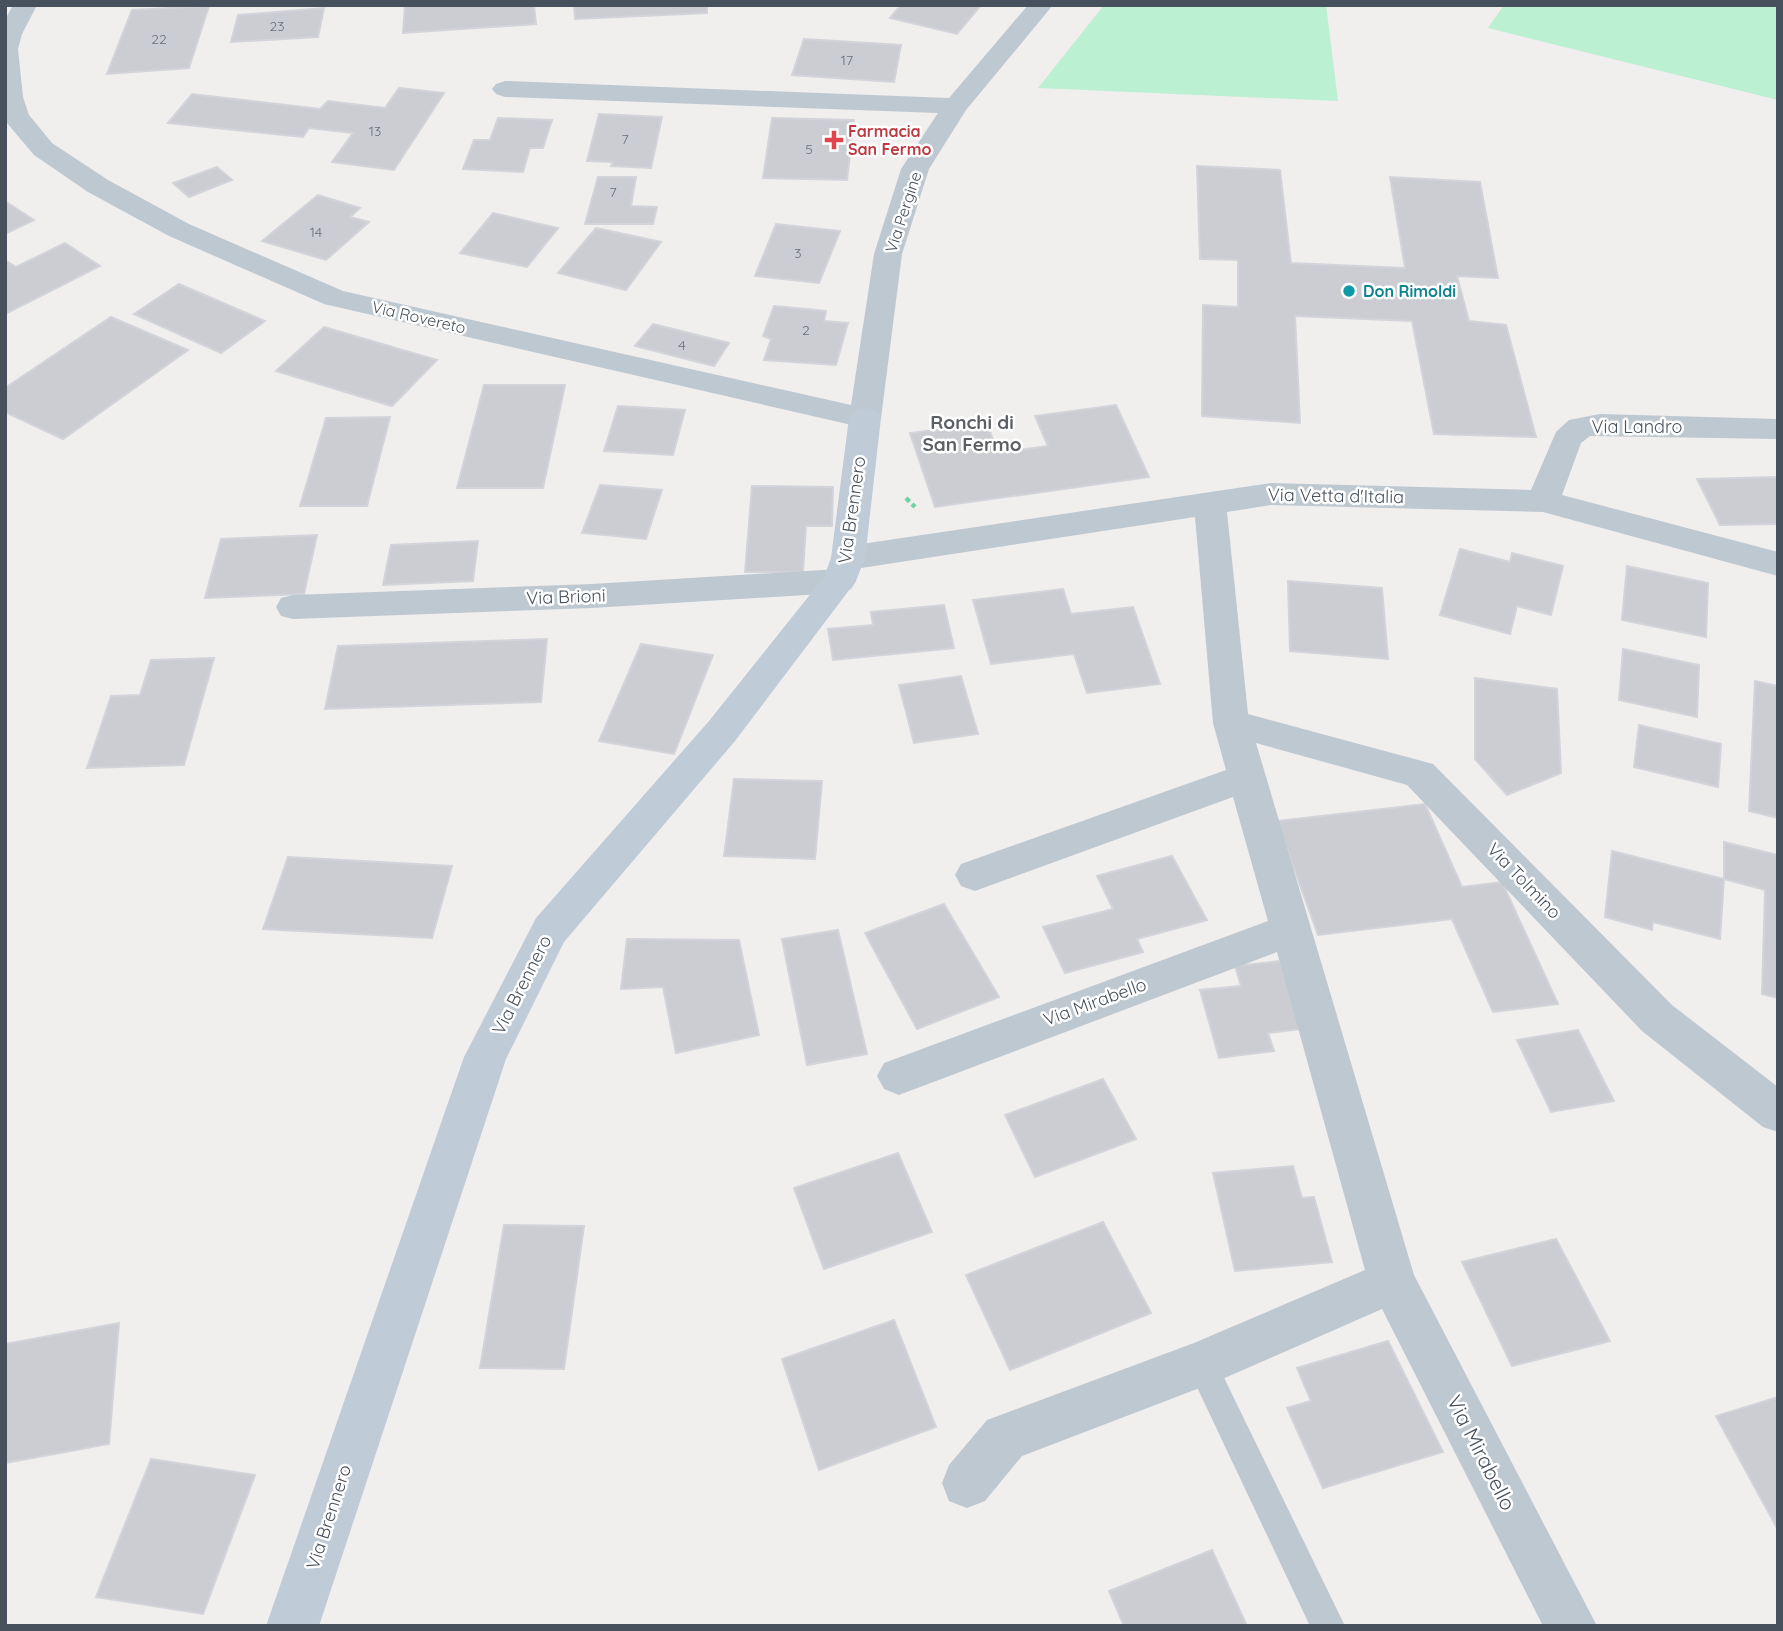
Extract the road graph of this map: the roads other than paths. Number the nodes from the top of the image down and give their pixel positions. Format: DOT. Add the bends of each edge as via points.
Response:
graph roads {
  1 [pos="25,5"];
  2 [pos="1041,5"];
  3 [pos="6,49"];
  4 [pos="505,89"];
  5 [pos="956,106"];
  6 [pos="11,114"];
  7 [pos="865,418"];
  8 [pos="1778,429"];
  9 [pos="1543,501"];
  10 [pos="1210,503"];
  11 [pos="1778,564"];
  12 [pos="844,570"];
  13 [pos="293,607"];
  14 [pos="1231,723"];
  15 [pos="1247,777"];
  16 [pos="975,875"];
  17 [pos="1292,929"];
  18 [pos="899,1076"];
  19 [pos="1778,1113"];
  20 [pos="1392,1281"];
  21 [pos="1201,1364"];
  22 [pos="967,1483"];
  23 [pos="292,1626"];
  24 [pos="1328,1626"];
  25 [pos="1571,1626"];
  1 -- 3 [label="street"];
  2 -- 5 [label="street, Via Pergine"];
  3 -- 6 [label="street, Via Rovereto"];
  4 -- 5 [label="street"];
  5 -- 7 [label="street, Via Pergine" via="915,169 888,254"];
  6 -- 7 [label="street, Via Rovereto" via="43,149 98,186 179,230 334,298"];
  7 -- 12 [label="street, Via Brennero"];
  8 -- 9 [label="street, Via Landro" via="1580,427 1567,439"];
  9 -- 10 [label="street, Via Vetta d'Italia" via="1271,494"];
  9 -- 11 [label="street, Via Vetta d'Italia"];
  10 -- 12 [label="street, Via Vetta d'Italia"];
  10 -- 14 [label="street, Via Mirabello"];
  12 -- 13 [label="street, Via Brioni" via="593,596"];
  12 -- 23 [label="street, Via Brennero" via="722,731 550,930 485,1057"];
  14 -- 15 [label="street, Via Mirabello"];
  14 -- 19 [label="street, Via Tolmino" via="1420,774 1657,1018"];
  15 -- 16 [label="street"];
  15 -- 17 [label="street, Via Mirabello"];
  17 -- 18 [label="street, Via Mirabello"];
  17 -- 20 [label="street, Via Mirabello"];
  20 -- 21 [label="street"];
  20 -- 25 [label="street, Via Mirabello"];
  21 -- 22 [label="street" via="1006,1438"];
  21 -- 24 [label="lane"];
}
